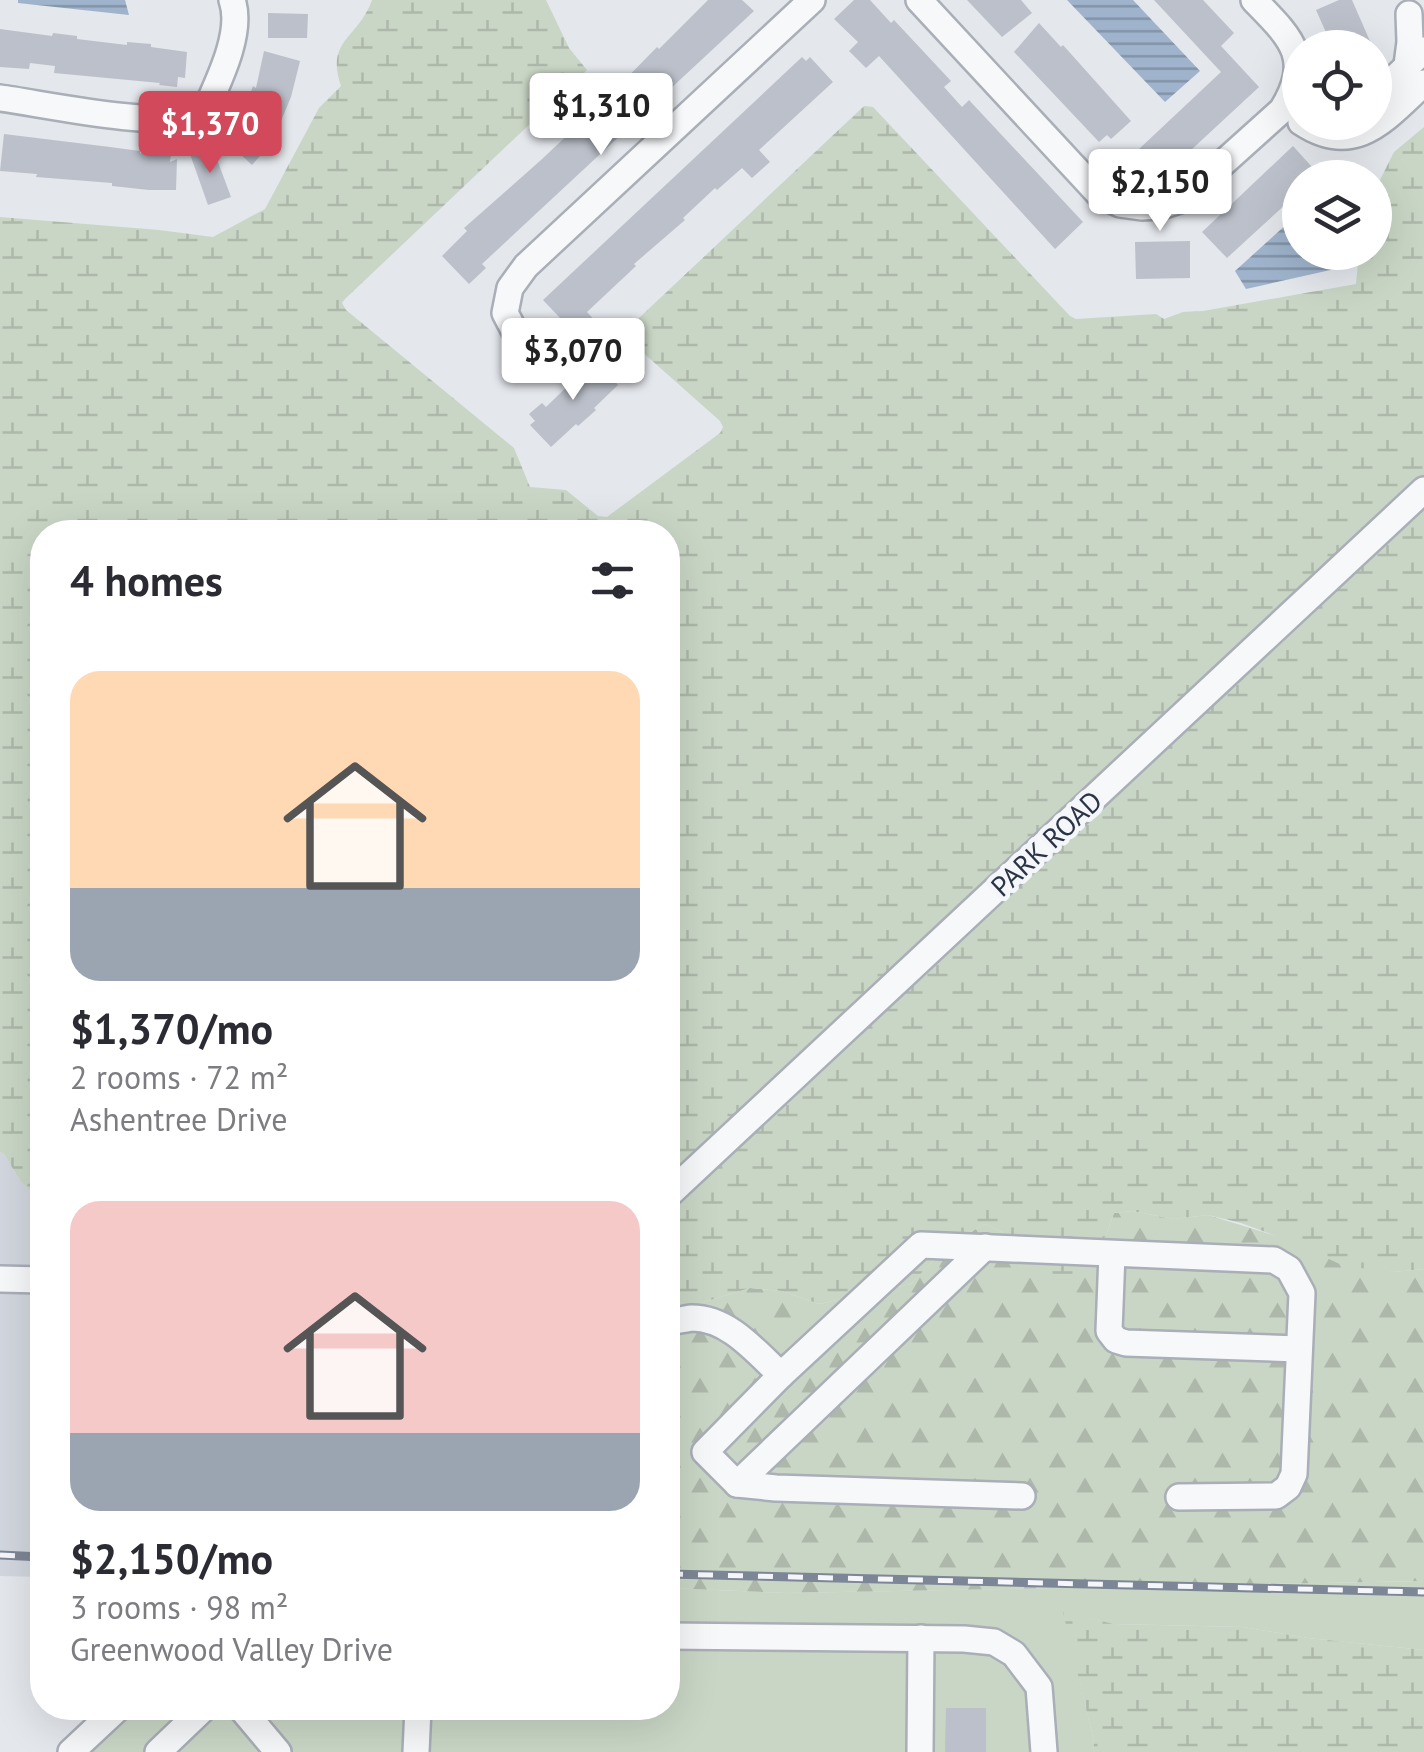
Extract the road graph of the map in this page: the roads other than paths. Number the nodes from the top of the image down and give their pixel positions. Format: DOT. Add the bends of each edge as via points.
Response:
graph roads {
  1 [pos="232,0"];
  2 [pos="812,0"];
  3 [pos="920,0"];
  4 [pos="1254,0"];
  5 [pos="1415,10"];
  6 [pos="1282,30"];
  7 [pos="1418,66"];
  8 [pos="1392,91"];
  9 [pos="0,98"];
  10 [pos="1282,119"];
  11 [pos="526,353"];
  12 [pos="1424,490"];
  13 [pos="680,1185"];
  14 [pos="985,1247"];
  15 [pos="1112,1254"];
  16 [pos="0,1278"];
  17 [pos="30,1279"];
  18 [pos="680,1320"];
  19 [pos="1299,1350"];
  20 [pos="781,1375"];
  21 [pos="736,1484"];
  22 [pos="1022,1496"];
  23 [pos="1178,1498"];
  24 [pos="680,1636"];
  25 [pos="922,1638"];
  26 [pos="105,1720"];
  27 [pos="191,1720"];
  28 [pos="250,1720"];
  29 [pos="417,1720"];
  30 [pos="71,1752"];
  31 [pos="158,1752"];
  32 [pos="278,1752"];
  33 [pos="416,1752"];
  34 [pos="920,1752"];
  35 [pos="1044,1752"];
  1 -- 9 [label="street" via="234,35 207,107 193,115 126,116"];
  2 -- 11 [label="street" via="526,266 510,288 505,313"];
  3 -- 10 [label="street" via="1100,194 1120,204 1161,206 1183,199"];
  4 -- 6 [label="street"];
  5 -- 7 [label="street" via="1410,42"];
  7 -- 8 [label="street"];
  12 -- 13 [label="street, PARK ROAD"];
  14 -- 15 [label="street"];
  14 -- 20 [label="street" via="921,1245"];
  14 -- 21 [label="street"];
  15 -- 19 [label="street" via="1274,1260 1289,1269 1302,1294"];
  15 -- 19 [label="street" via="1109,1331 1116,1340"];
  16 -- 17 [label="street"];
  18 -- 20 [label="street" via="726,1328"];
  19 -- 23 [label="street" via="1288,1487 1276,1496"];
  20 -- 21 [label="street" via="705,1452"];
  21 -- 22 [label="street"];
  24 -- 25 [label="street"];
  25 -- 34 [label="street"];
  25 -- 35 [label="street" via="994,1642 1014,1654 1039,1686"];
  26 -- 30 [label="street"];
  27 -- 31 [label="street"];
  28 -- 32 [label="street"];
  29 -- 33 [label="street"];
}
